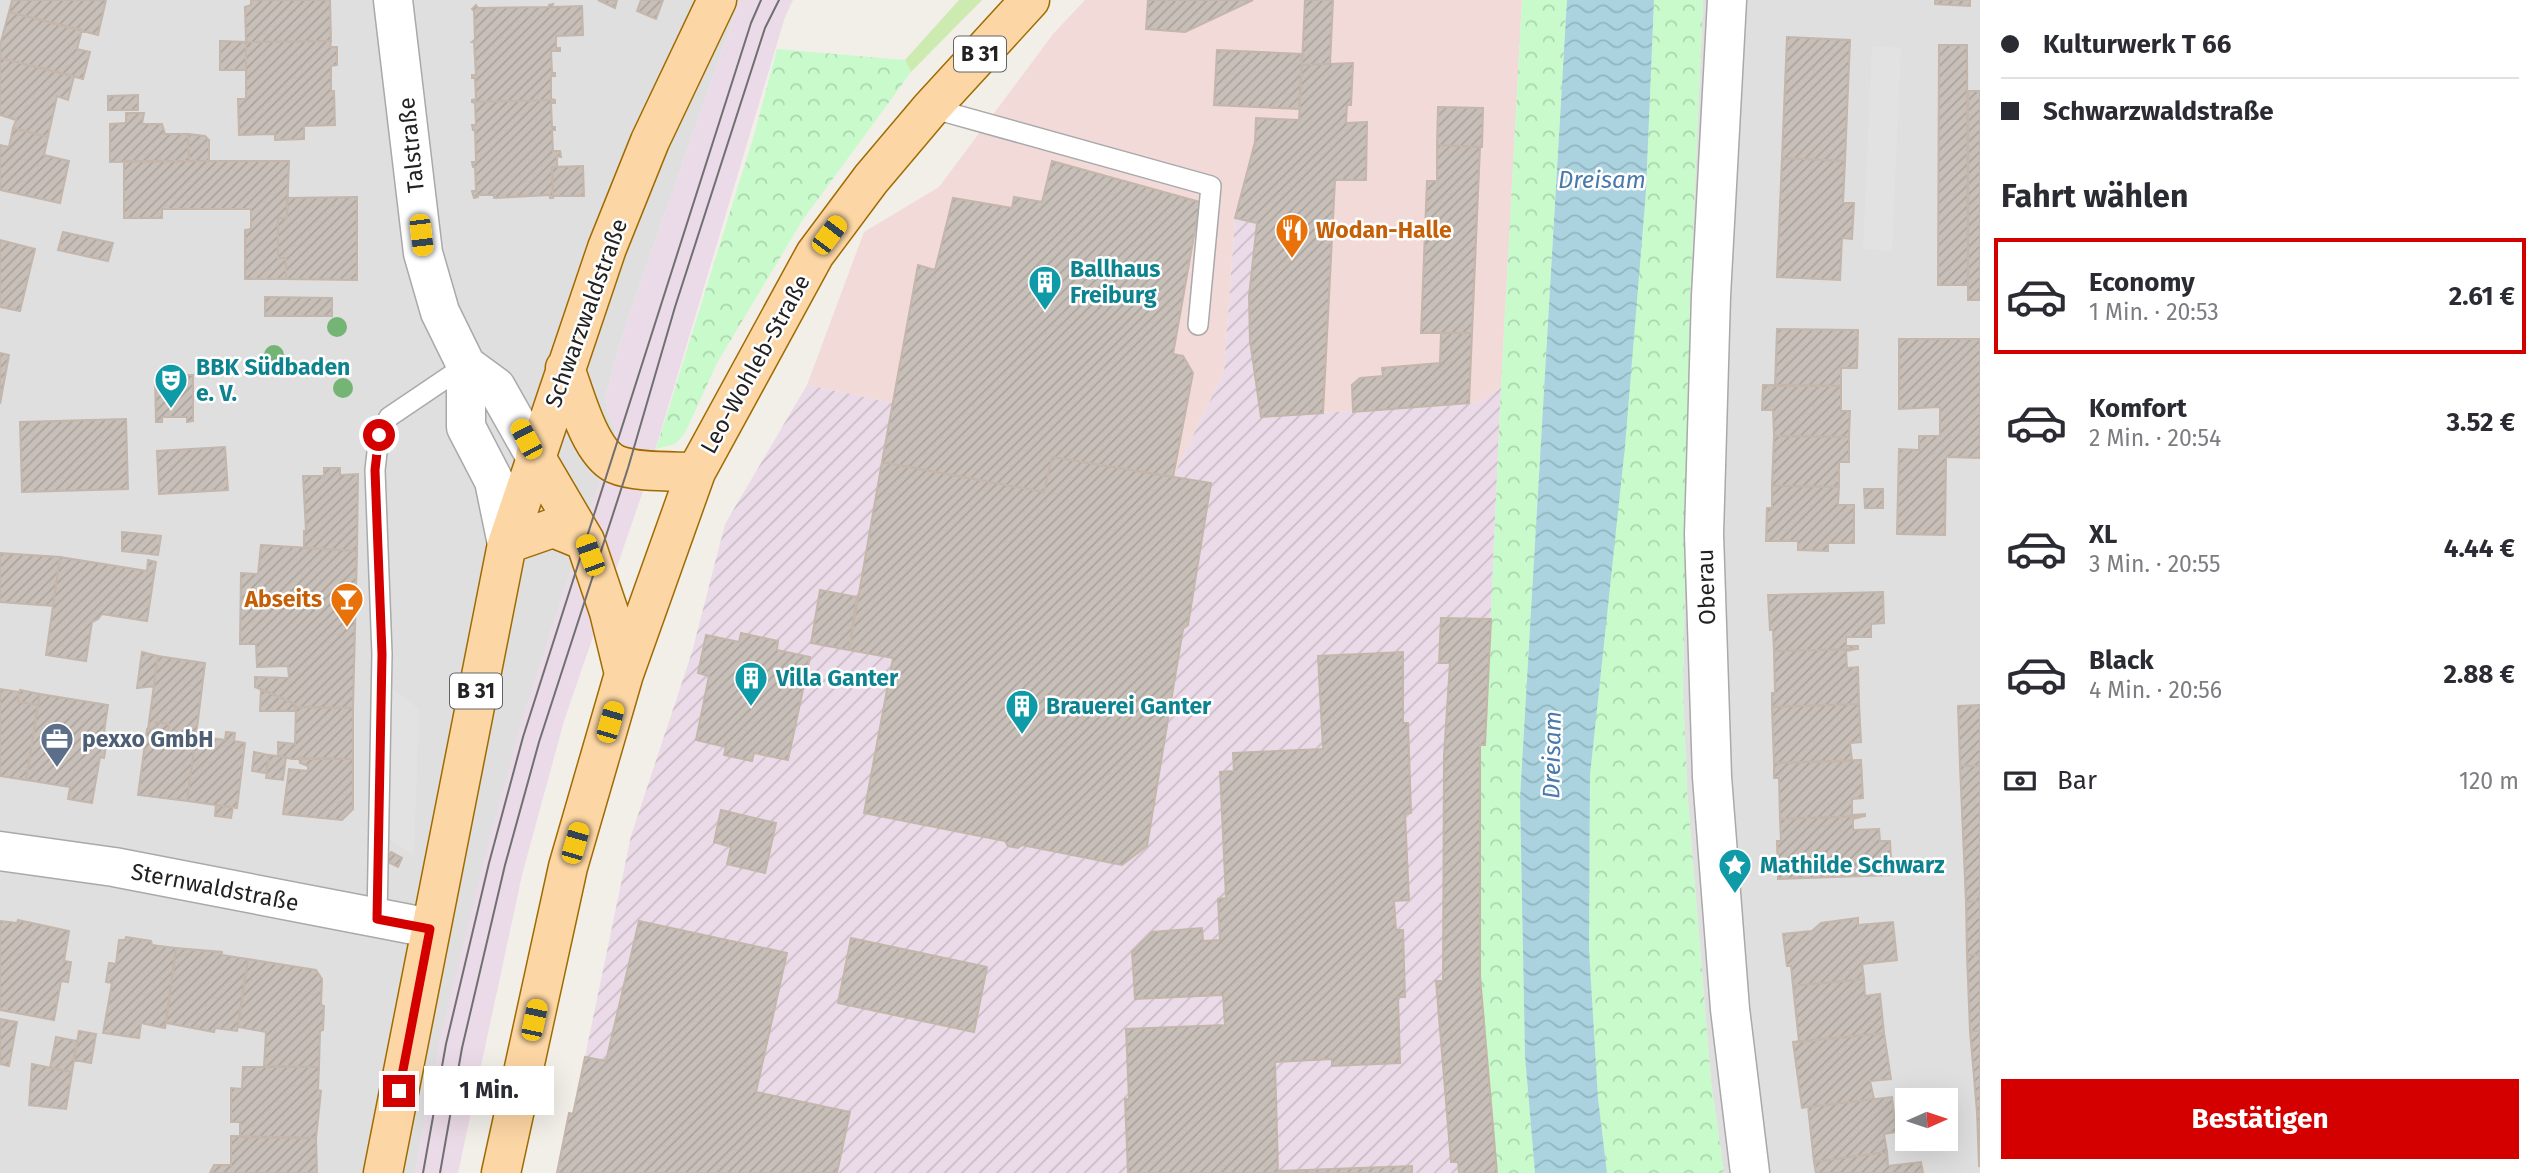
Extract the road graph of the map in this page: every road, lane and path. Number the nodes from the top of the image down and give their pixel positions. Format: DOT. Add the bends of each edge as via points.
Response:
graph roads {
  1 [pos="393,0"];
  2 [pos="717,0"];
  3 [pos="1030,0"];
  4 [pos="1727,0"];
  5 [pos="931,108"];
  6 [pos="1198,325"];
  7 [pos="466,365"];
  8 [pos="565,368"];
  9 [pos="535,456"];
  10 [pos="696,472"];
  11 [pos="585,541"];
  12 [pos="507,544"];
  13 [pos="624,674"];
  14 [pos="0,851"];
  15 [pos="377,919"];
  16 [pos="430,929"];
  17 [pos="383,1173"];
  18 [pos="501,1173"];
  19 [pos="1750,1173"];
  1 -- 7 [label="street, Talstraße" via="423,253 440,312"];
  2 -- 8 [label="main road, Schwarzwaldstraße / B 31" via="646,153"];
  3 -- 5 [label="main road, Leo-Wohleb-Straße / B 31"];
  4 -- 19 [label="street, Oberau" via="1704,534 1712,777 1730,1009"];
  5 -- 6 [label="lane" via="1211,186"];
  5 -- 10 [label="main road, Leo-Wohleb-Straße / B 31" via="815,254"];
  7 -- 9 [label="street, Talstraße" via="496,387"];
  7 -- 12 [label="street, Talstraße" via="466,428 494,481"];
  7 -- 15 [label="lane" via="390,417 379,435 375,470 382,654"];
  8 -- 9 [label="main road, Schwarzwaldstraße / B 31"];
  8 -- 10 [label="main road" via="594,445 612,463"];
  9 -- 11 [label="main road"];
  9 -- 12 [label="main road, Schwarzwaldstraße / B 31"];
  10 -- 13 [label="main road, B 31"];
  11 -- 12 [label="main road" via="553,528"];
  11 -- 13 [label="main road"];
  12 -- 16 [label="main road, Schwarzwaldstraße / B 31"];
  13 -- 18 [label="main road, B 31" via="568,867"];
  14 -- 15 [label="street, Sternwaldstraße" via="114,867"];
  15 -- 16 [label="street, Sternwaldstraße"];
  16 -- 17 [label="main road, Schwarzwaldstraße / B 31"];
}
